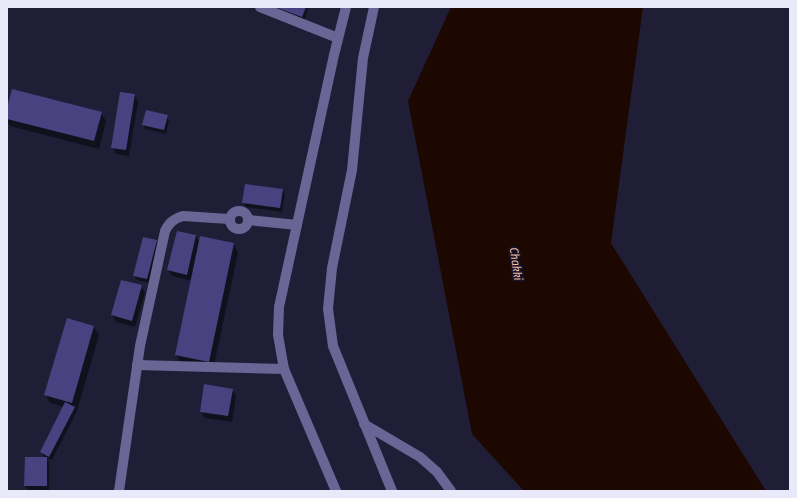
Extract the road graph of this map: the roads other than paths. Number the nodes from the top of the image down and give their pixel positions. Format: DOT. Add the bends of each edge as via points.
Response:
graph roads {
  1 [pos="260,7"];
  2 [pos="346,7"];
  3 [pos="374,7"];
  4 [pos="338,38"];
  5 [pos="296,225"];
  6 [pos="137,365"];
  7 [pos="284,368"];
  8 [pos="364,424"];
  9 [pos="118,491"];
  10 [pos="336,491"];
  11 [pos="392,491"];
  12 [pos="451,491"];
  1 -- 4 [label="street"];
  2 -- 4 [label="street"];
  3 -- 8 [label="street" via="363,58 352,170 332,268 328,309 333,346"];
  4 -- 5 [label="street"];
  5 -- 6 [label="street" via="248,220 246,226 238,229 232,227 229,219 183,216 168,224"];
  5 -- 7 [label="street" via="279,306 278,335"];
  6 -- 7 [label="street"];
  6 -- 9 [label="street"];
  7 -- 10 [label="street"];
  8 -- 11 [label="street"];
  8 -- 12 [label="street" via="420,457 437,472"];
}
